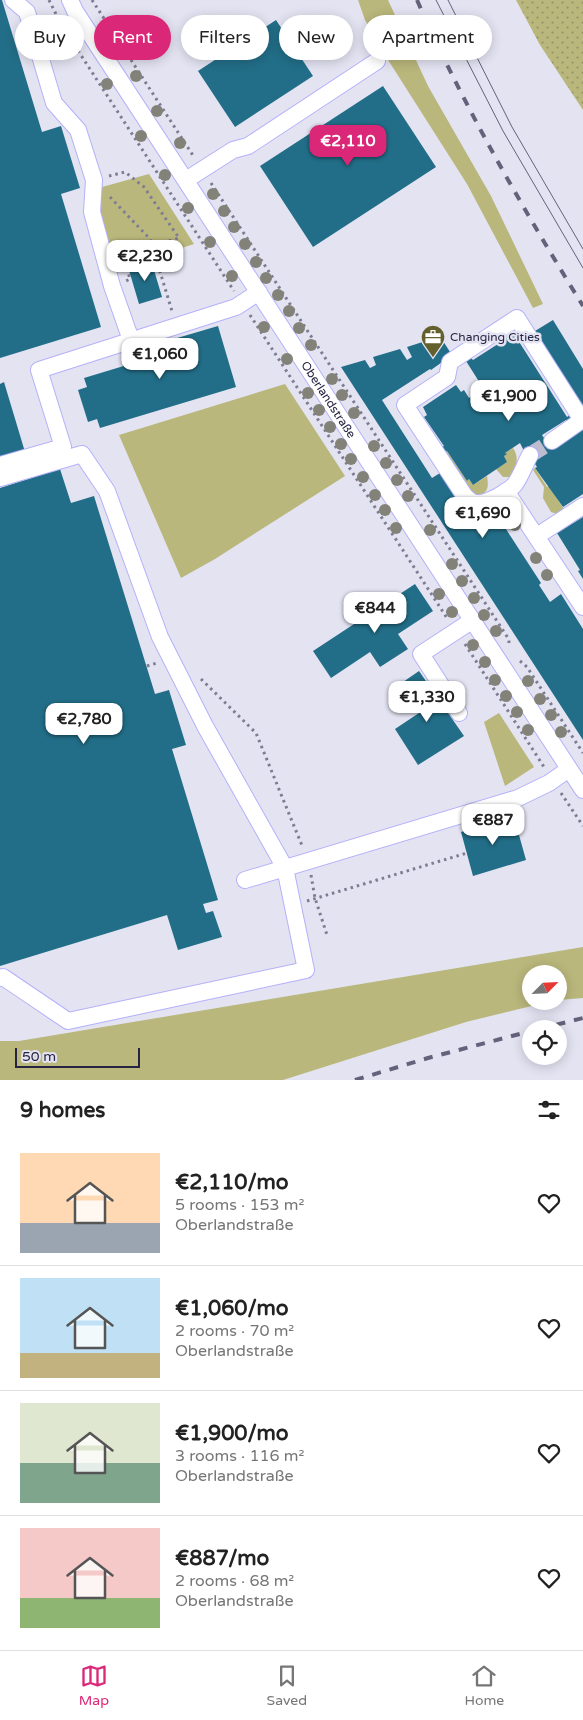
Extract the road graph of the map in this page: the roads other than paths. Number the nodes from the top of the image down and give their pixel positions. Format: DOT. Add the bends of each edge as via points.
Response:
graph roads {
  1 [pos="13,0"];
  2 [pos="65,5"];
  3 [pos="377,61"];
  4 [pos="186,180"];
  5 [pos="259,292"];
  6 [pos="130,340"];
  7 [pos="552,440"];
  8 [pos="530,455"];
  9 [pos="0,465"];
  10 [pos="0,478"];
  11 [pos="506,490"];
  12 [pos="583,506"];
  13 [pos="536,536"];
  14 [pos="583,607"];
  15 [pos="473,620"];
  16 [pos="459,713"];
  17 [pos="570,769"];
  18 [pos="582,785"];
  19 [pos="285,868"];
  20 [pos="245,880"];
  21 [pos="0,978"];
  1 -- 6 [label="street" via="27,12 54,103 78,130 94,180 92,212"];
  2 -- 4 [label="street, Oberlandstraße"];
  3 -- 4 [label="street" via="248,146 233,150"];
  4 -- 5 [label="street, Oberlandstraße"];
  5 -- 6 [label="street" via="236,307"];
  5 -- 15 [label="street, Oberlandstraße"];
  6 -- 9 [label="street" via="39,370 63,447"];
  7 -- 11 [label="street" via="582,420 517,318 450,362 447,377 405,405 470,501 484,502"];
  8 -- 11 [label="street" via="515,485"];
  10 -- 19 [label="street" via="82,454 107,491 160,637 205,726"];
  11 -- 13 [label="street"];
  12 -- 13 [label="street"];
  13 -- 14 [label="street"];
  15 -- 16 [label="street" via="421,654"];
  15 -- 17 [label="street, Oberlandstraße"];
  17 -- 18 [label="street, Oberlandstraße"];
  17 -- 19 [label="street" via="518,798"];
  19 -- 20 [label="street"];
  19 -- 21 [label="street" via="306,970 68,1021"];
}
